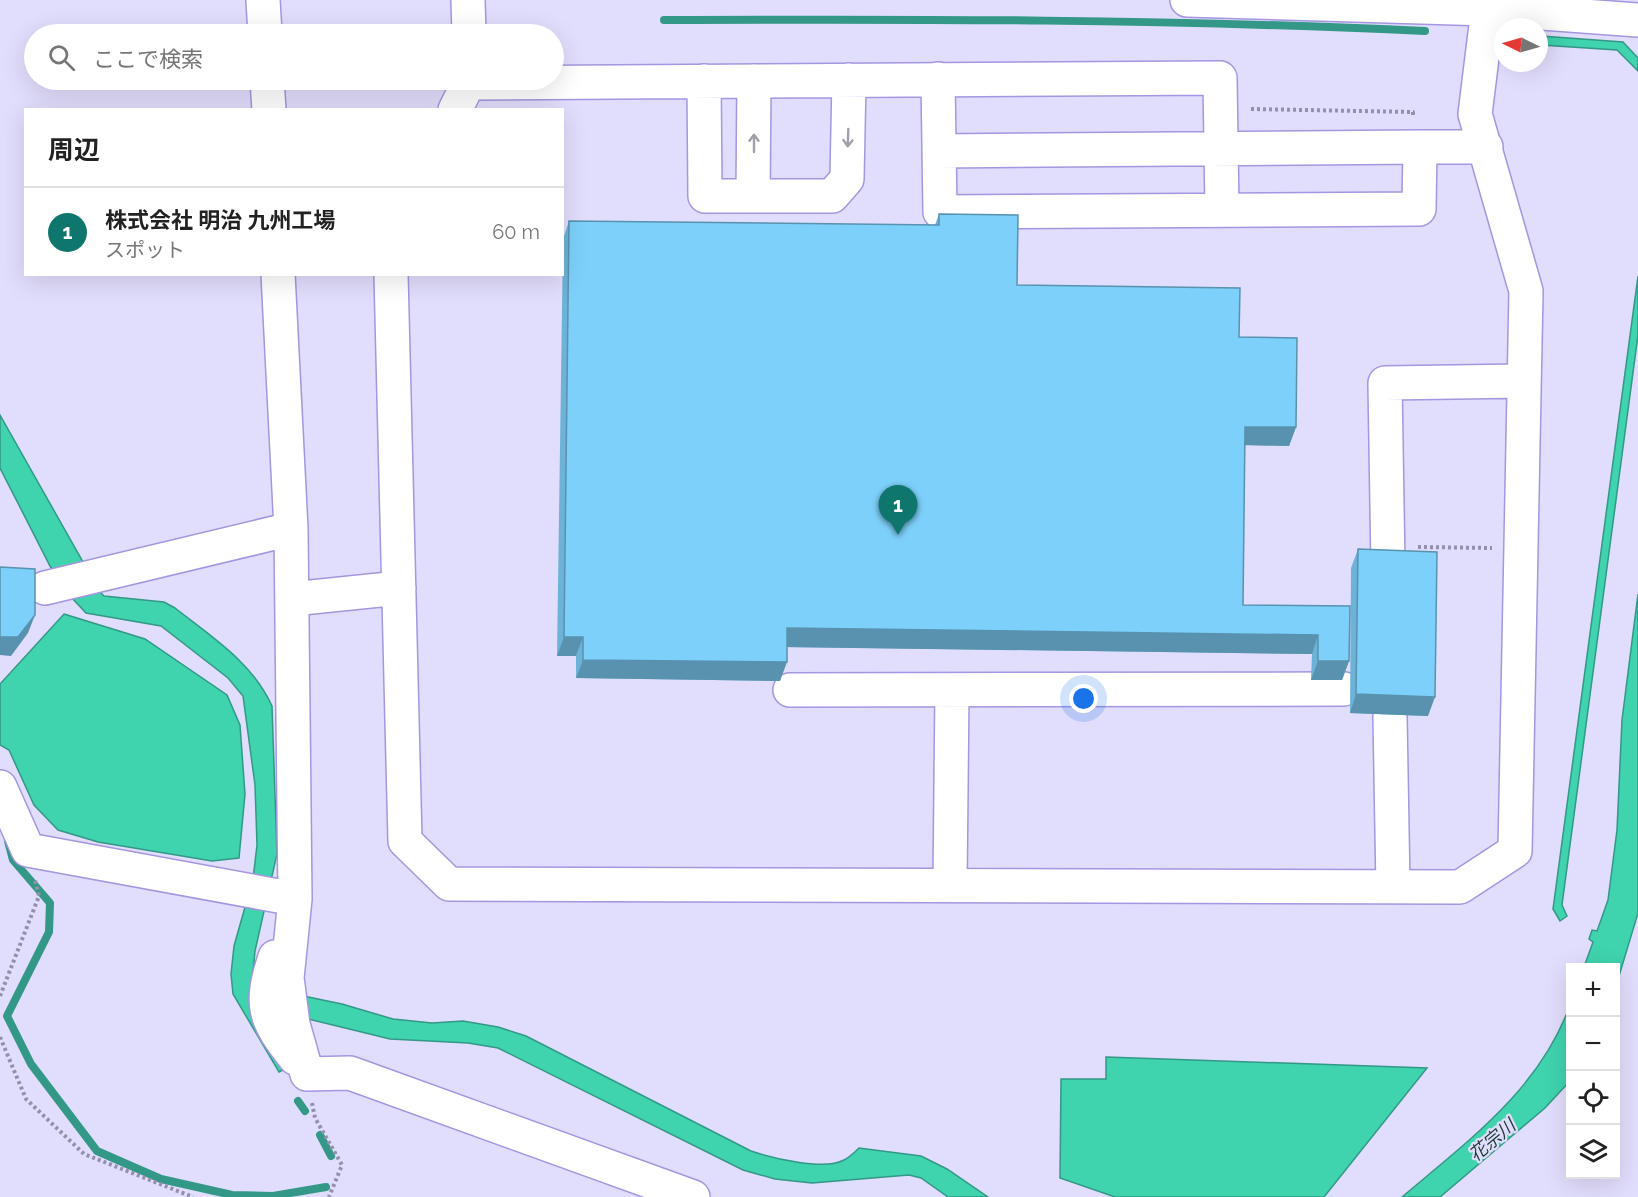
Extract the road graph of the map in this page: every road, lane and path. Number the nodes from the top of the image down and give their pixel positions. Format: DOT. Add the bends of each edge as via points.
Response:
graph roads {
  1 [pos="263,0"];
  2 [pos="468,0"];
  3 [pos="1187,0"];
  4 [pos="1488,9"];
  5 [pos="1638,20"];
  6 [pos="264,24"];
  7 [pos="469,24"];
  8 [pos="849,80"];
  9 [pos="938,80"];
  10 [pos="704,81"];
  11 [pos="754,81"];
  12 [pos="564,87"];
  13 [pos="268,90"];
  14 [pos="489,90"];
  15 [pos="465,91"];
  16 [pos="269,108"];
  17 [pos="1221,108"];
  18 [pos="1486,147"];
  19 [pos="1416,148"];
  20 [pos="1221,149"];
  21 [pos="939,151"];
  22 [pos="753,196"];
  23 [pos="1222,210"];
  24 [pos="278,276"];
  25 [pos="391,276"];
  26 [pos="1524,381"];
  27 [pos="291,529"];
  28 [pos="1521,548"];
  29 [pos="1388,557"];
  30 [pos="52,586"];
  31 [pos="399,588"];
  32 [pos="292,599"];
  33 [pos="790,690"];
  34 [pos="952,690"];
  35 [pos="1344,690"];
  36 [pos="1390,716"];
  37 [pos="0,787"];
  38 [pos="28,850"];
  39 [pos="950,885"];
  40 [pos="1393,886"];
  41 [pos="284,897"];
  42 [pos="0,996"];
  43 [pos="0,1037"];
  44 [pos="307,1074"];
  45 [pos="193,1197"];
  46 [pos="329,1197"];
  47 [pos="693,1197"];
  1 -- 6 [label="street"];
  2 -- 7 [label="street"];
  3 -- 4 [label="street"];
  4 -- 5 [label="street"];
  4 -- 18 [label="street" via="1475,114"];
  8 -- 9 [label="street"];
  8 -- 11 [label="street"];
  8 -- 22 [label="street, one-way" via="846,179 832,196"];
  9 -- 17 [label="street" via="1220,78"];
  9 -- 21 [label="street"];
  10 -- 11 [label="street"];
  10 -- 12 [label="street"];
  10 -- 22 [label="street" via="705,196"];
  22 -- 11 [label="street, one-way"];
  13 -- 16 [label="street"];
  14 -- 15 [label="street"];
  17 -- 19 [label="path" via="1413,112"];
  17 -- 20 [label="street"];
  18 -- 19 [label="street"];
  18 -- 26 [label="street" via="1526,291"];
  19 -- 20 [label="street"];
  19 -- 23 [label="street" via="1419,209"];
  20 -- 21 [label="street"];
  20 -- 23 [label="street"];
  21 -- 23 [label="street" via="940,212"];
  24 -- 27 [label="street"];
  25 -- 31 [label="street"];
  26 -- 28 [label="street"];
  26 -- 29 [label="street" via="1385,383"];
  27 -- 30 [label="street"];
  27 -- 32 [label="street"];
  28 -- 29 [label="path"];
  28 -- 40 [label="street" via="1515,852 1460,887"];
  31 -- 32 [label="street"];
  31 -- 39 [label="street" via="405,841 449,884"];
  32 -- 41 [label="street"];
  33 -- 34 [label="street"];
  34 -- 35 [label="street"];
  34 -- 39 [label="street"];
  36 -- 40 [label="street"];
  37 -- 38 [label="street"];
  38 -- 41 [label="street"];
  38 -- 42 [label="path" via="39,896"];
  39 -- 40 [label="street"];
  41 -- 44 [label="street" via="287,978 293,1024"];
  43 -- 45 [label="path" via="26,1099 84,1154"];
  44 -- 46 [label="path" via="315,1118 342,1165"];
  44 -- 47 [label="street" via="350,1073"];
}
